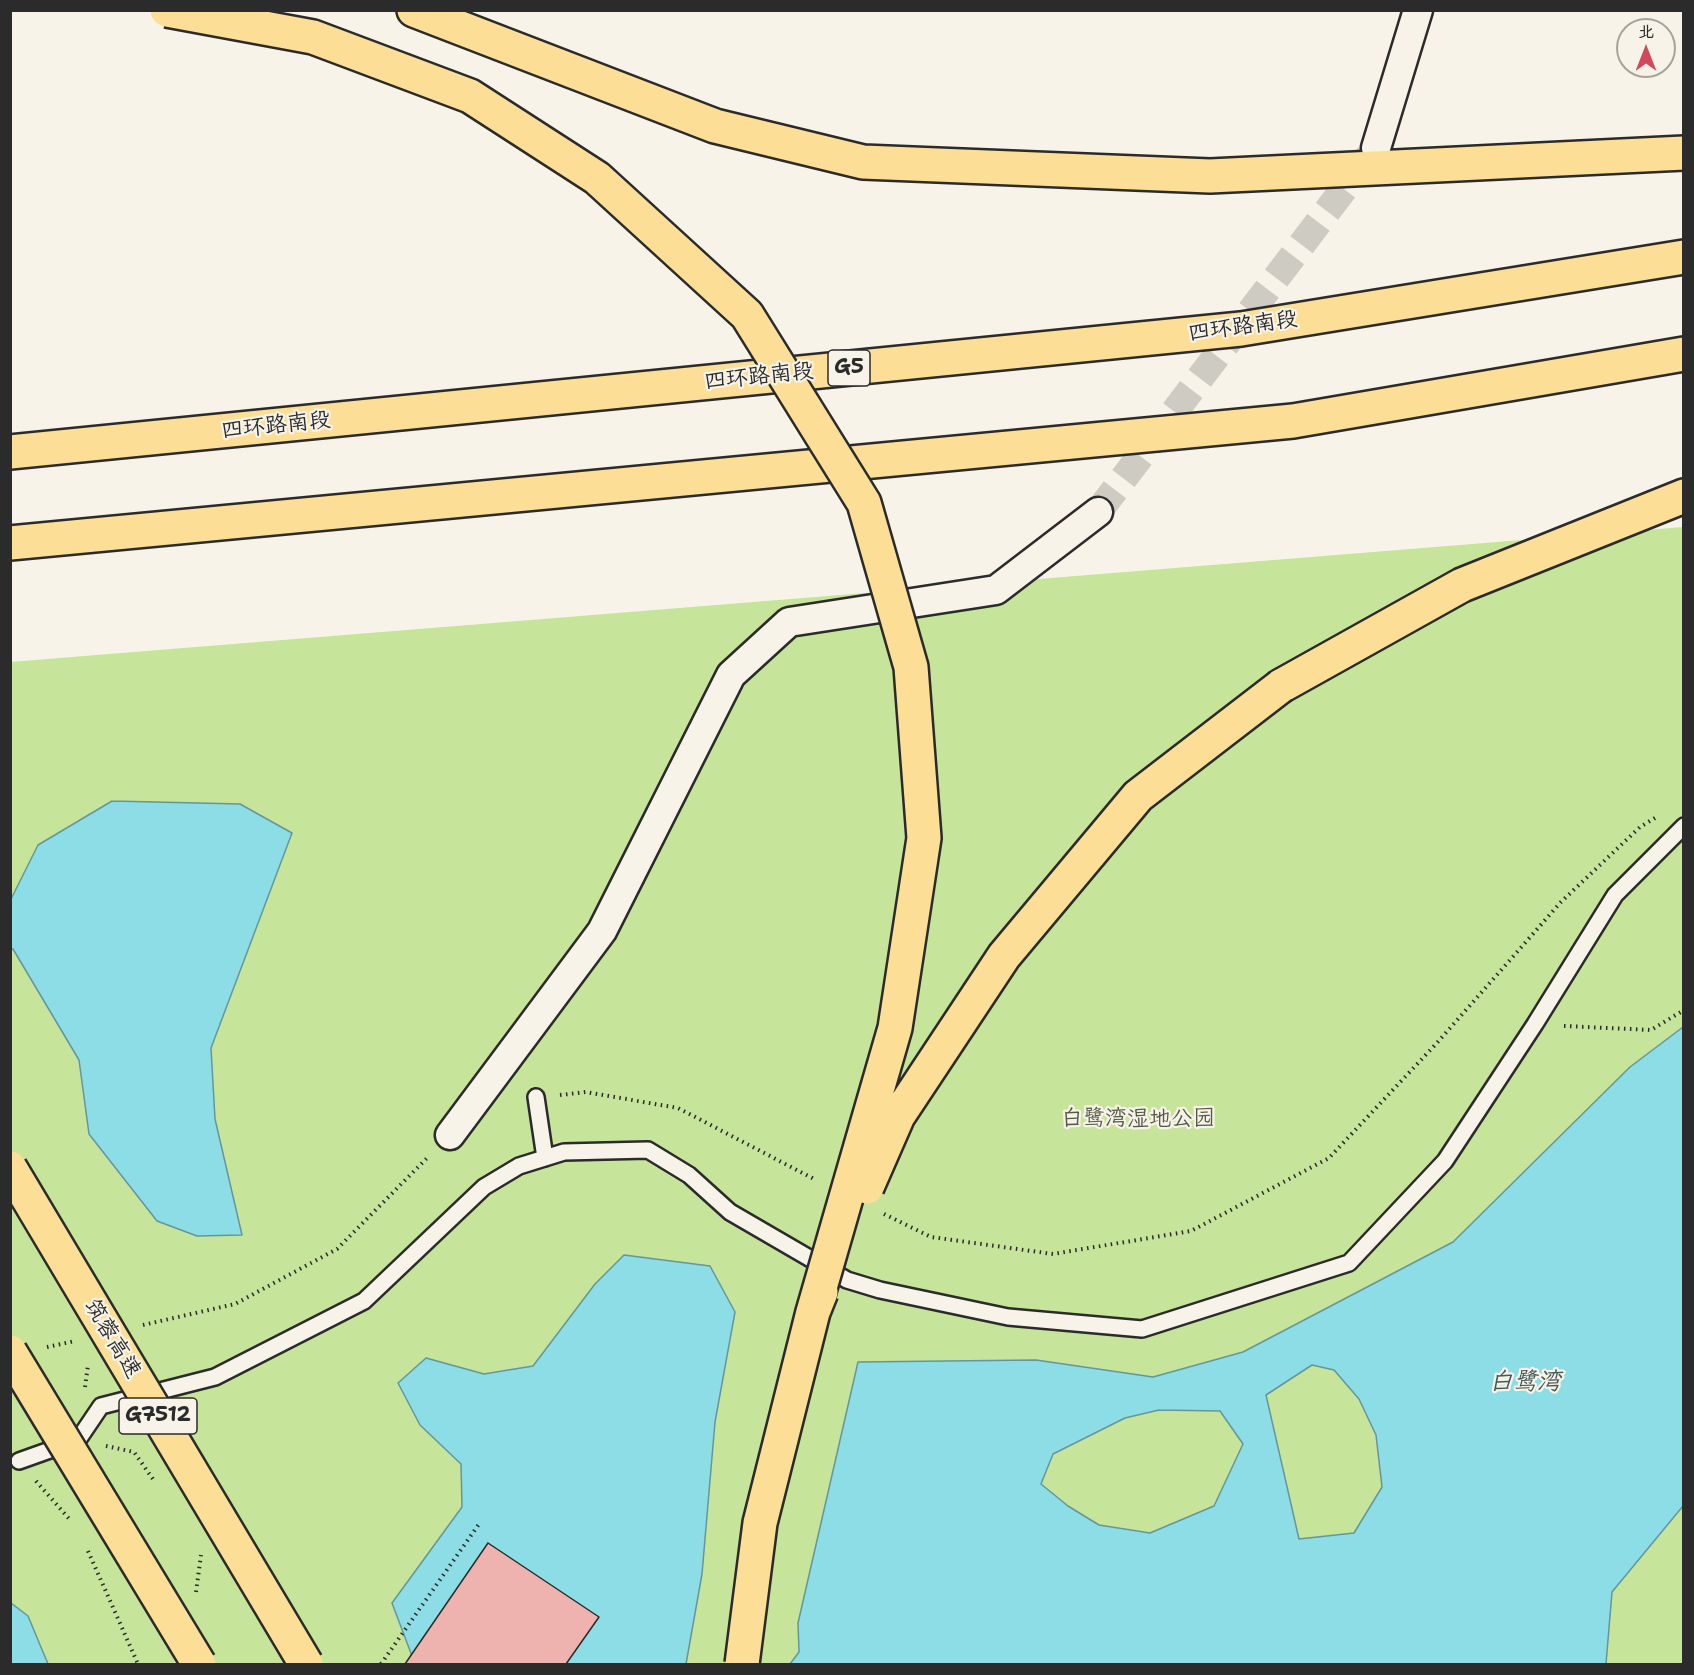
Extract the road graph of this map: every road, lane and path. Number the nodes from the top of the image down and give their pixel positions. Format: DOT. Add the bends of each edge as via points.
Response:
graph roads {
  1 [pos="167,10"];
  2 [pos="414,10"];
  3 [pos="1418,10"];
  4 [pos="1376,148"];
  5 [pos="1683,153"];
  6 [pos="1683,257"];
  7 [pos="1683,354"];
  8 [pos="10,452"];
  9 [pos="1683,496"];
  10 [pos="1098,512"];
  11 [pos="10,543"];
  12 [pos="1683,826"];
  13 [pos="1683,1010"];
  14 [pos="1535,1024"];
  15 [pos="536,1097"];
  16 [pos="450,1135"];
  17 [pos="545,1158"];
  18 [pos="10,1168"];
  19 [pos="813,1312"];
  20 [pos="10,1352"];
  21 [pos="88,1360"];
  22 [pos="78,1440"];
  23 [pos="19,1461"];
  24 [pos="161,1490"];
  25 [pos="72,1523"];
  26 [pos="479,1524"];
  27 [pos="84,1542"];
  28 [pos="202,1548"];
  29 [pos="196,1594"];
  30 [pos="138,1665"];
  31 [pos="199,1665"];
  32 [pos="306,1665"];
  33 [pos="381,1665"];
  34 [pos="742,1665"];
  1 -- 19 [label="highway, bridge" via="313,37 470,96 597,178 747,315 864,503 910,667 924,837 895,1028"];
  2 -- 5 [label="highway" via="715,126 863,162 1210,176"];
  3 -- 4 [label="street"];
  6 -- 8 [label="highway, 四环路南段 / G5" via="1241,329"];
  7 -- 11 [label="highway" via="1293,422"];
  9 -- 19 [label="highway, bridge" via="1462,585 1281,686 1138,796 1004,956 898,1116"];
  10 -- 16 [label="street" via="996,590 789,622 731,675 602,931"];
  12 -- 14 [label="lane" via="1615,895"];
  13 -- 14 [label="path" via="1651,1030"];
  14 -- 17 [label="lane" via="1445,1161 1349,1263 1142,1329 1008,1317 847,1280 729,1212 689,1175 648,1150 564,1152"];
  15 -- 17 [label="lane"];
  17 -- 22 [label="lane" via="519,1166 484,1187 364,1301 215,1377 101,1406"];
  18 -- 32 [label="highway, 筑蓉高速 / G7512, bridge"];
  19 -- 34 [label="highway, bridge" via="760,1523"];
  20 -- 31 [label="highway, bridge"];
  21 -- 22 [label="path"];
  22 -- 23 [label="lane"];
  22 -- 24 [label="path" via="134,1452"];
  23 -- 25 [label="path"];
  26 -- 33 [label="path"];
  27 -- 30 [label="path"];
  28 -- 29 [label="path"];
}
